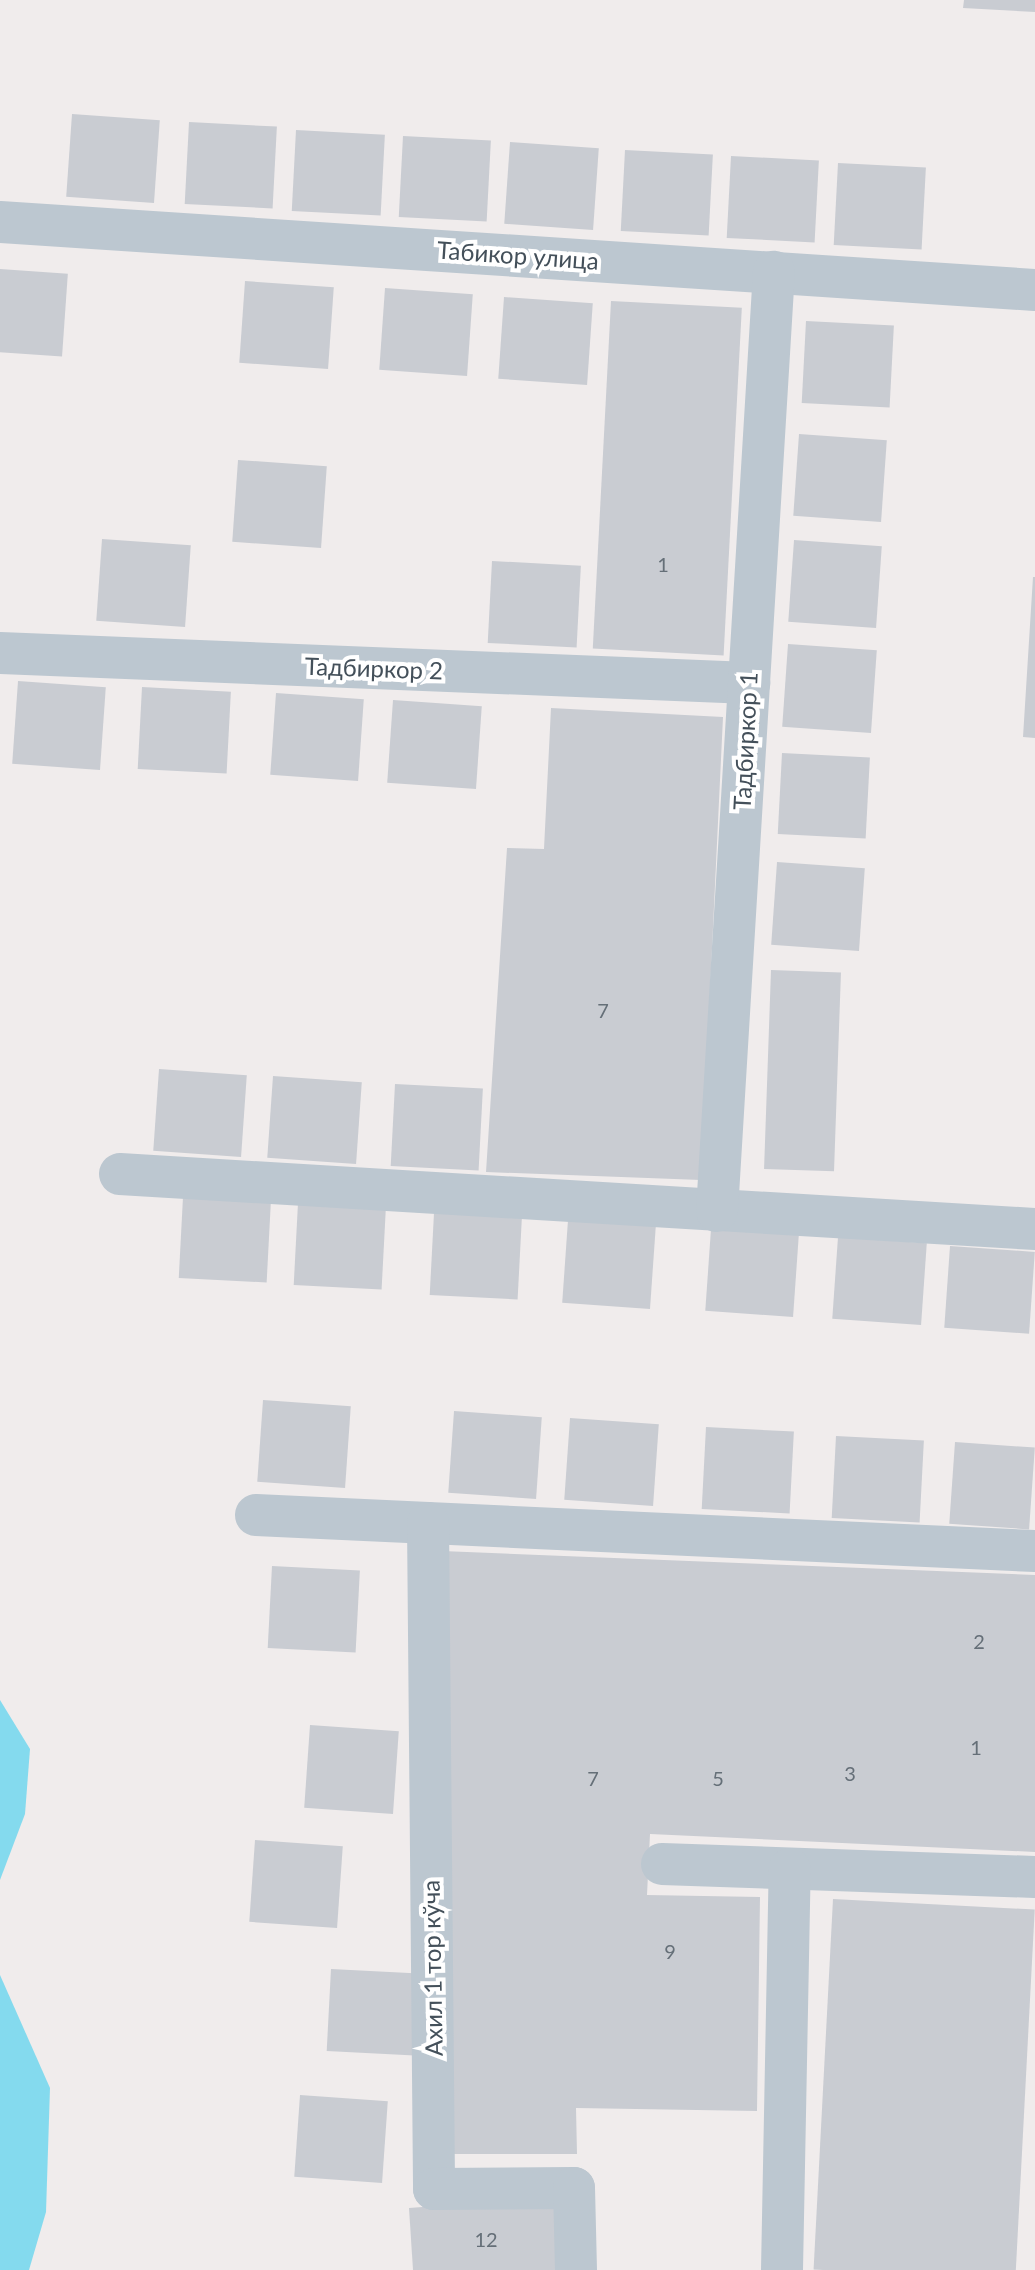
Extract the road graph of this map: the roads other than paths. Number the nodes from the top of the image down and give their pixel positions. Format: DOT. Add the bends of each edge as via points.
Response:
graph roads {
  1 [pos="0,222"];
  2 [pos="774,272"];
  3 [pos="1035,290"];
  4 [pos="0,653"];
  5 [pos="749,683"];
  6 [pos="120,1174"];
  7 [pos="717,1211"];
  8 [pos="1035,1229"];
  9 [pos="256,1515"];
  10 [pos="428,1523"];
  11 [pos="1035,1551"];
  12 [pos="662,1864"];
  13 [pos="790,1869"];
  14 [pos="1035,1877"];
  15 [pos="576,2270"];
  16 [pos="782,2270"];
  1 -- 2 [label="street, Табикор улица"];
  2 -- 3 [label="street, Табикор улица"];
  2 -- 5 [label="street, Тадбиркор 1"];
  4 -- 5 [label="street, Тадбиркор 2"];
  5 -- 7 [label="street, Тадбиркор 1"];
  6 -- 7 [label="street"];
  7 -- 8 [label="street"];
  9 -- 10 [label="street"];
  10 -- 11 [label="street"];
  10 -- 15 [label="street, Ахил 1 тор кўча" via="434,2189 574,2188"];
  12 -- 13 [label="street"];
  13 -- 14 [label="street"];
  13 -- 16 [label="street"];
}
